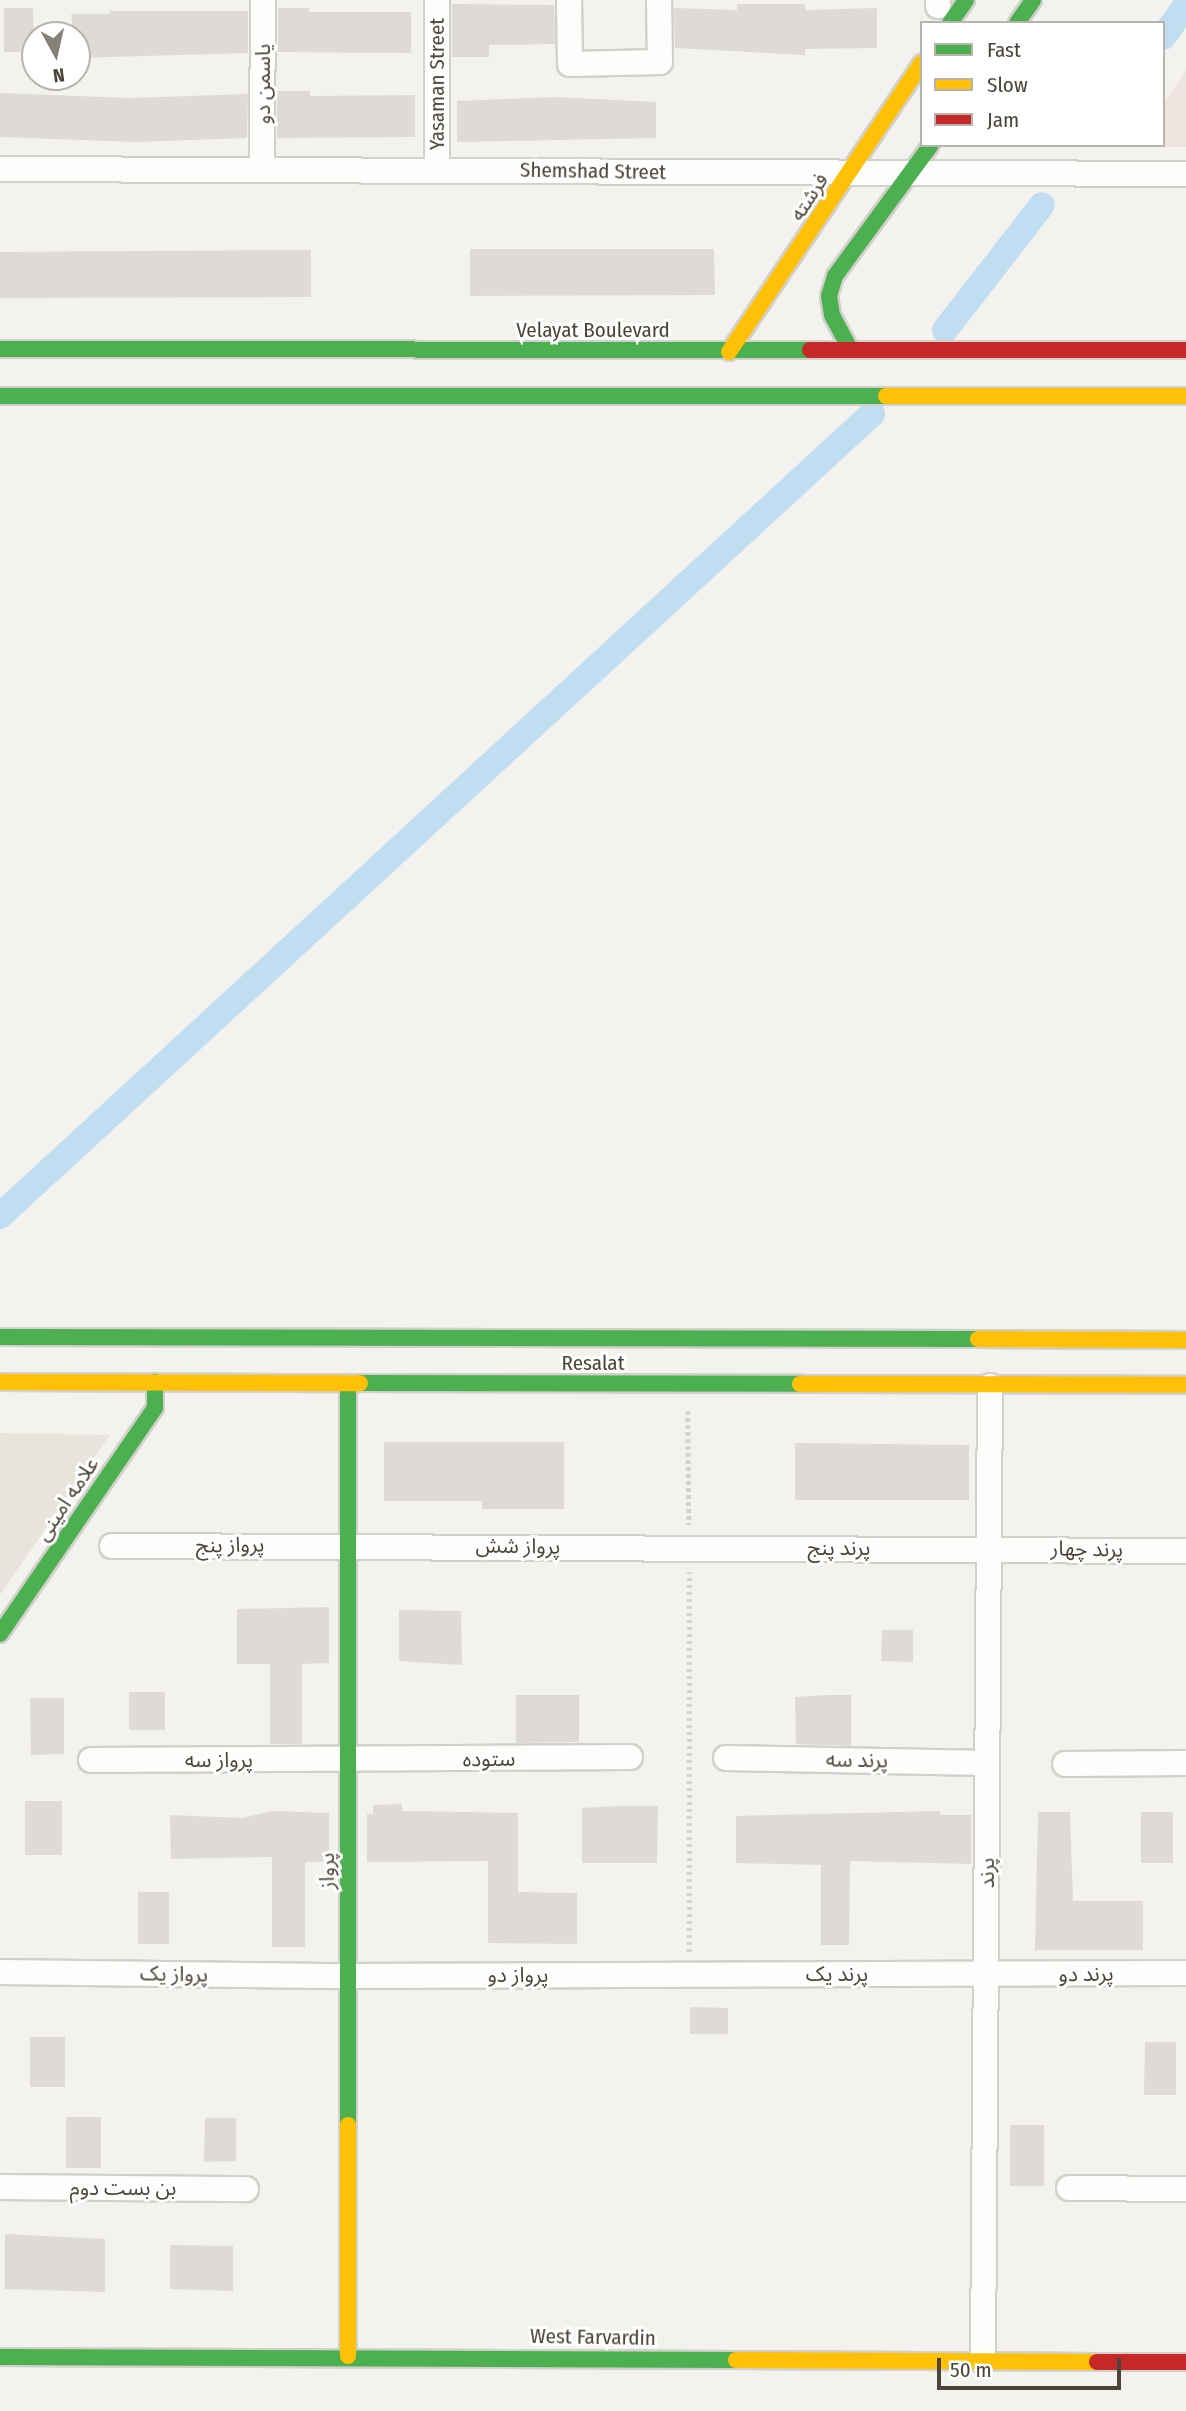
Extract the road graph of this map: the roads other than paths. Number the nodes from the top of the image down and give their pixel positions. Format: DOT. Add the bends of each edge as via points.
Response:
graph roads {
  1 [pos="263,0"];
  2 [pos="437,0"];
  3 [pos="569,0"];
  4 [pos="659,0"];
  5 [pos="966,0"];
  6 [pos="1033,0"];
  7 [pos="942,10"];
  8 [pos="1018,21"];
  9 [pos="920,66"];
  10 [pos="931,147"];
  11 [pos="0,169"];
  12 [pos="262,169"];
  13 [pos="437,169"];
  14 [pos="1186,174"];
  15 [pos="849,175"];
  16 [pos="911,175"];
  17 [pos="0,349"];
  18 [pos="850,349"];
  19 [pos="1186,350"];
  20 [pos="729,352"];
  21 [pos="0,396"];
  22 [pos="1186,396"];
  23 [pos="0,1337"];
  24 [pos="1186,1340"];
  25 [pos="0,1382"];
  26 [pos="155,1382"];
  27 [pos="348,1385"];
  28 [pos="990,1385"];
  29 [pos="1186,1385"];
  30 [pos="348,1544"];
  31 [pos="112,1546"];
  32 [pos="689,1548"];
  33 [pos="989,1548"];
  34 [pos="1186,1551"];
  35 [pos="0,1634"];
  36 [pos="630,1757"];
  37 [pos="726,1758"];
  38 [pos="348,1759"];
  39 [pos="91,1760"];
  40 [pos="987,1763"];
  41 [pos="1186,1763"];
  42 [pos="1065,1764"];
  43 [pos="0,1972"];
  44 [pos="689,1973"];
  45 [pos="1186,1973"];
  46 [pos="986,1975"];
  47 [pos="348,1976"];
  48 [pos="0,2187"];
  49 [pos="1069,2188"];
  50 [pos="246,2189"];
  51 [pos="1186,2189"];
  52 [pos="348,2356"];
  53 [pos="0,2357"];
  54 [pos="983,2361"];
  55 [pos="1186,2362"];
  1 -- 12 [label="street, یاسمن دو"];
  2 -- 13 [label="street, Yasaman Street"];
  3 -- 4 [label="street" via="570,64 660,62"];
  5 -- 7 [label="street"];
  6 -- 8 [label="street"];
  9 -- 15 [label="street, فرشته"];
  10 -- 16 [label="street"];
  11 -- 12 [label="street, Shemshad Street"];
  12 -- 13 [label="street, Shemshad Street"];
  13 -- 15 [label="street, Shemshad Street"];
  14 -- 16 [label="street, Shemshad Street"];
  15 -- 16 [label="street, Shemshad Street"];
  15 -- 20 [label="street, فرشته"];
  16 -- 18 [label="street" via="835,276 829,296 832,316"];
  17 -- 20 [label="street, Velayat Boulevard"];
  18 -- 19 [label="street, Velayat Boulevard"];
  18 -- 20 [label="street, Velayat Boulevard"];
  21 -- 22 [label="street"];
  23 -- 24 [label="street, Resalat"];
  25 -- 26 [label="street, Resalat"];
  26 -- 27 [label="street, Resalat"];
  26 -- 35 [label="street, علامه امینی" via="155,1408"];
  27 -- 28 [label="street, Resalat"];
  27 -- 30 [label="street, پرواز"];
  28 -- 29 [label="street, Resalat"];
  28 -- 33 [label="street, پرند"];
  30 -- 31 [label="street, پرواز پنج"];
  30 -- 32 [label="street, پرواز شش"];
  30 -- 38 [label="street, پرواز"];
  32 -- 33 [label="street, پرند پنج"];
  33 -- 34 [label="street, پرند چهار"];
  33 -- 40 [label="street, پرند"];
  36 -- 38 [label="street, ستوده"];
  37 -- 40 [label="street, پرند سه"];
  38 -- 39 [label="street, پرواز سه"];
  38 -- 47 [label="street, پرواز"];
  40 -- 46 [label="street, پرند"];
  41 -- 42 [label="street"];
  43 -- 47 [label="street, پرواز یک"];
  44 -- 46 [label="street, پرند یک"];
  44 -- 47 [label="street, پرواز دو"];
  45 -- 46 [label="street, پرند دو"];
  46 -- 54 [label="street, پرند"];
  47 -- 52 [label="street, پرواز"];
  48 -- 50 [label="street, بن بست دوم"];
  49 -- 51 [label="street"];
  52 -- 53 [label="street, West Farvardin"];
  52 -- 54 [label="street, West Farvardin"];
  54 -- 55 [label="street, West Farvardin"];
}
